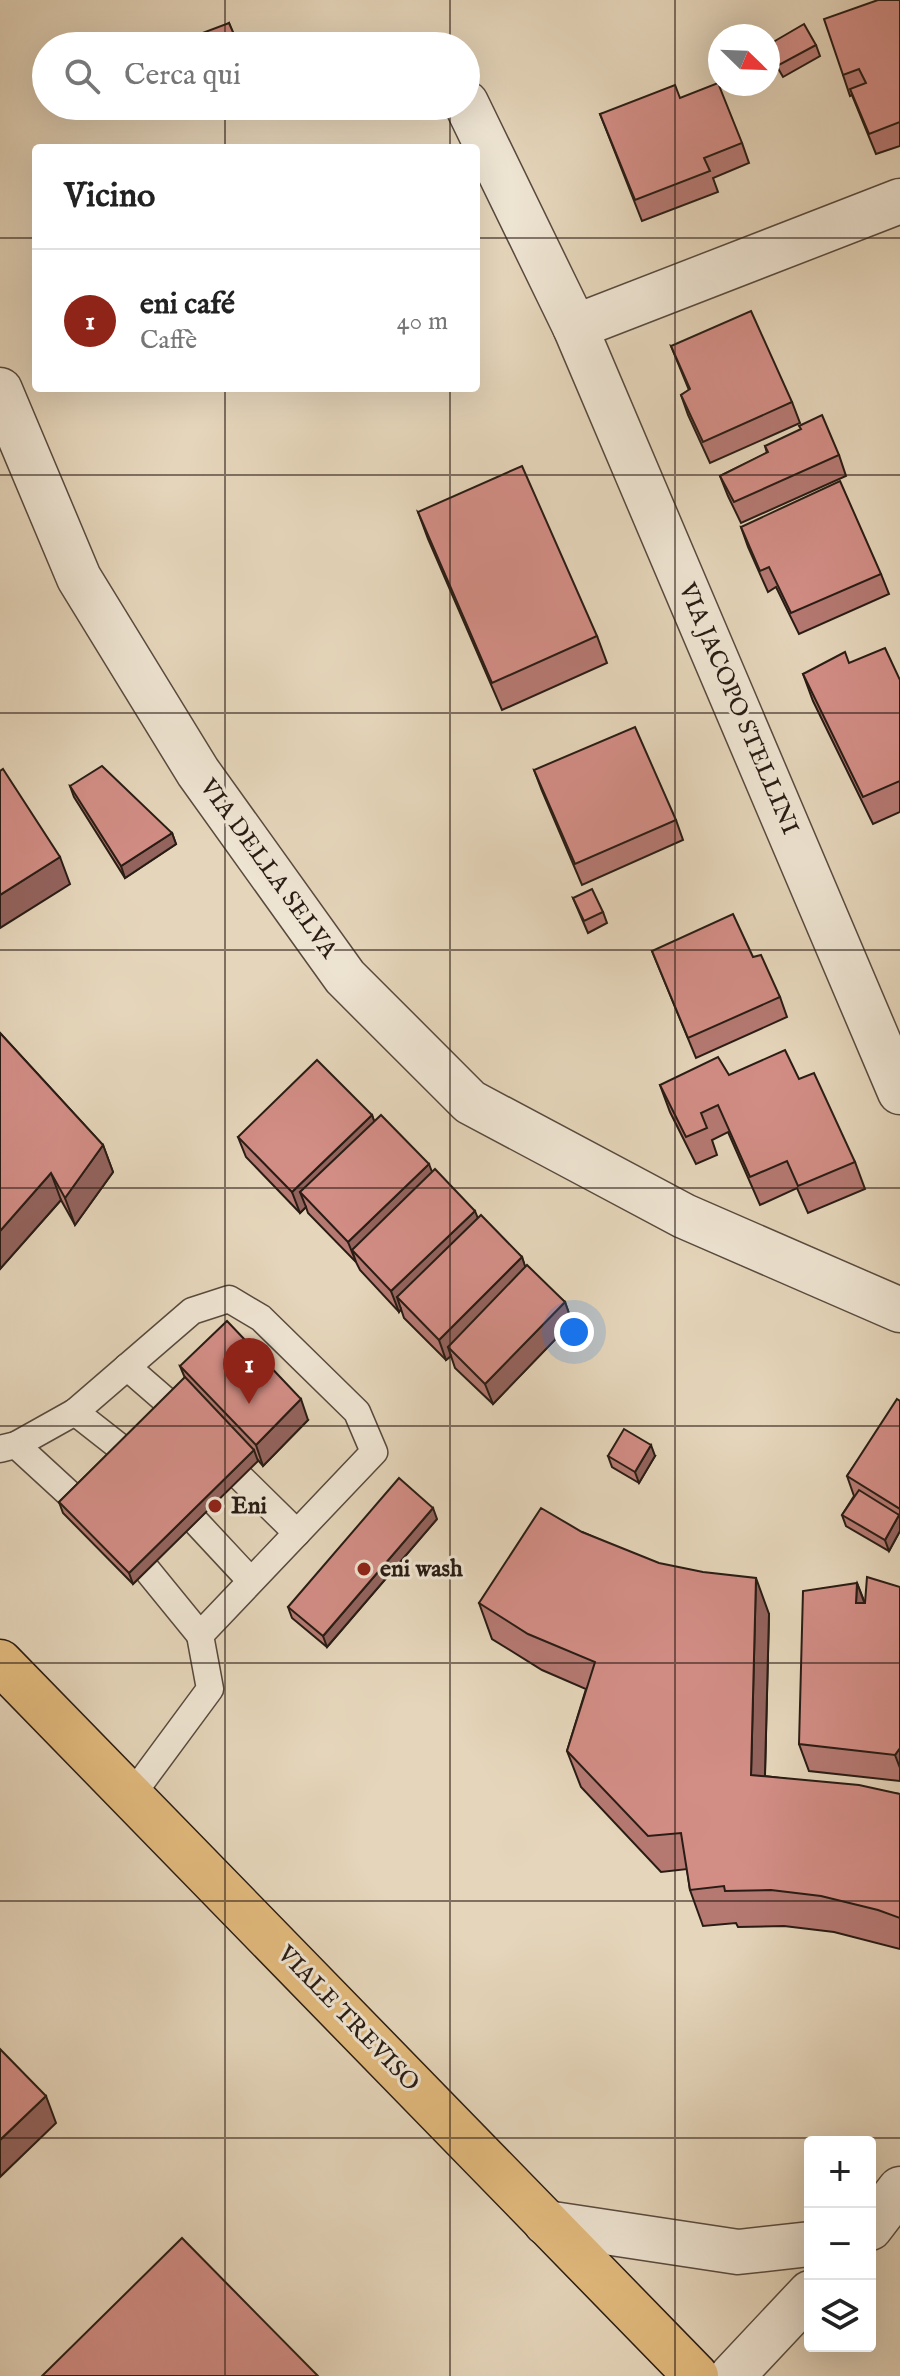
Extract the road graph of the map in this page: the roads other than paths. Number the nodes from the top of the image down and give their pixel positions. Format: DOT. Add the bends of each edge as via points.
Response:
graph roads {
  1 [pos="474,120"];
  2 [pos="900,201"];
  3 [pos="575,327"];
  4 [pos="0,390"];
  5 [pos="900,1092"];
  6 [pos="900,1310"];
  7 [pos="127,1367"];
  8 [pos="172,1406"];
  9 [pos="75,1412"];
  10 [pos="8,1447"];
  11 [pos="126,1452"];
  12 [pos="240,1477"];
  13 [pos="77,1501"];
  14 [pos="196,1522"];
  15 [pos="297,1533"];
  16 [pos="147,1570"];
  17 [pos="250,1580"];
  18 [pos="200,1635"];
  19 [pos="0,1662"];
  20 [pos="131,1796"];
  21 [pos="900,2189"];
  22 [pos="876,2220"];
  23 [pos="546,2223"];
  24 [pos="804,2245"];
  25 [pos="804,2299"];
  26 [pos="696,2376"];
  27 [pos="732,2376"];
  1 -- 3 [label="street, VIA JACOPO STELLINI"];
  2 -- 3 [label="street"];
  3 -- 5 [label="street, VIA JACOPO STELLINI"];
  4 -- 6 [label="street, VIA DELLA SELVA" via="79,578 198,772 345,977 470,1102 684,1216"];
  7 -- 8 [label="lane"];
  7 -- 9 [label="lane"];
  7 -- 15 [label="lane" via="192,1311 229,1299 261,1318 357,1412 374,1452"];
  9 -- 10 [label="lane"];
  9 -- 11 [label="lane"];
  10 -- 13 [label="lane"];
  12 -- 15 [label="lane"];
  14 -- 17 [label="lane"];
  15 -- 17 [label="lane"];
  16 -- 18 [label="lane"];
  17 -- 18 [label="lane"];
  18 -- 20 [label="lane" via="210,1689"];
  19 -- 20 [label="main road, VIALE TREVISO"];
  20 -- 23 [label="main road, VIALE TREVISO"];
  21 -- 22 [label="street"];
  23 -- 24 [label="street" via="738,2252"];
  23 -- 26 [label="main road, VIALE TREVISO"];
  25 -- 27 [label="street"];
}
